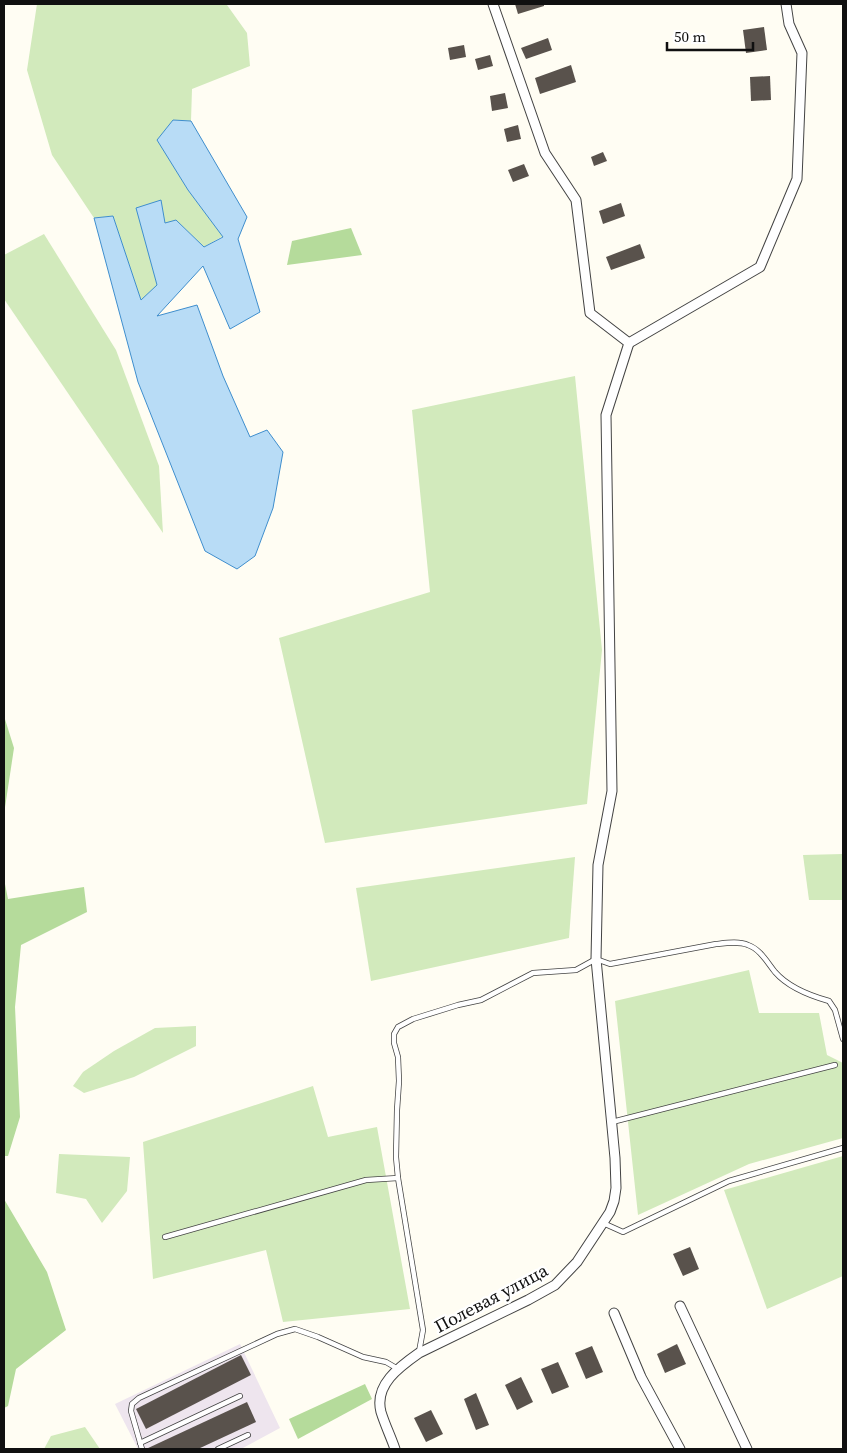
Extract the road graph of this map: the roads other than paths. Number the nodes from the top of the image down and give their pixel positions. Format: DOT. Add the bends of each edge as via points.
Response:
graph roads {
  1 [pos="493,4"];
  2 [pos="786,4"];
  3 [pos="629,343"];
  4 [pos="596,959"];
  5 [pos="843,1039"];
  6 [pos="835,1065"];
  7 [pos="612,1122"];
  8 [pos="843,1148"];
  9 [pos="398,1178"];
  10 [pos="602,1223"];
  11 [pos="165,1237"];
  12 [pos="680,1306"];
  13 [pos="614,1313"];
  14 [pos="418,1353"];
  15 [pos="398,1369"];
  16 [pos="240,1396"];
  17 [pos="248,1435"];
  18 [pos="140,1443"];
  19 [pos="142,1449"];
  20 [pos="218,1449"];
  21 [pos="395,1449"];
  22 [pos="680,1449"];
  23 [pos="747,1449"];
  1 -- 3 [label="street" via="545,153 576,200 590,312"];
  2 -- 3 [label="street" via="789,24 802,53 797,179 760,267"];
  3 -- 4 [label="street, Полевая улица" via="606,415 612,791 598,865"];
  4 -- 5 [label="lane" via="610,964 716,944 747,944 756,949 787,982 830,1001"];
  4 -- 7 [label="street, Полевая улица"];
  4 -- 9 [label="lane" via="576,970 533,973 481,1000 458,1004 398,1027 394,1034 399,1081"];
  6 -- 7 [label="lane"];
  7 -- 10 [label="street, Полевая улица" via="616,1188 610,1212"];
  8 -- 10 [label="lane" via="729,1181 623,1232"];
  9 -- 11 [label="lane" via="366,1180"];
  9 -- 14 [label="lane" via="423,1330"];
  10 -- 14 [label="street, Полевая улица" via="577,1262 555,1285"];
  12 -- 23 [label="street"];
  13 -- 22 [label="street" via="640,1377"];
  14 -- 15 [label="street, Полевая улица"];
  15 -- 18 [label="lane" via="295,1329 277,1334 139,1398 132,1404 131,1411"];
  15 -- 21 [label="street, Полевая улица" via="390,1376 380,1402"];
  16 -- 18 [label="lane"];
  17 -- 20 [label="lane"];
  18 -- 19 [label="lane"];
}
